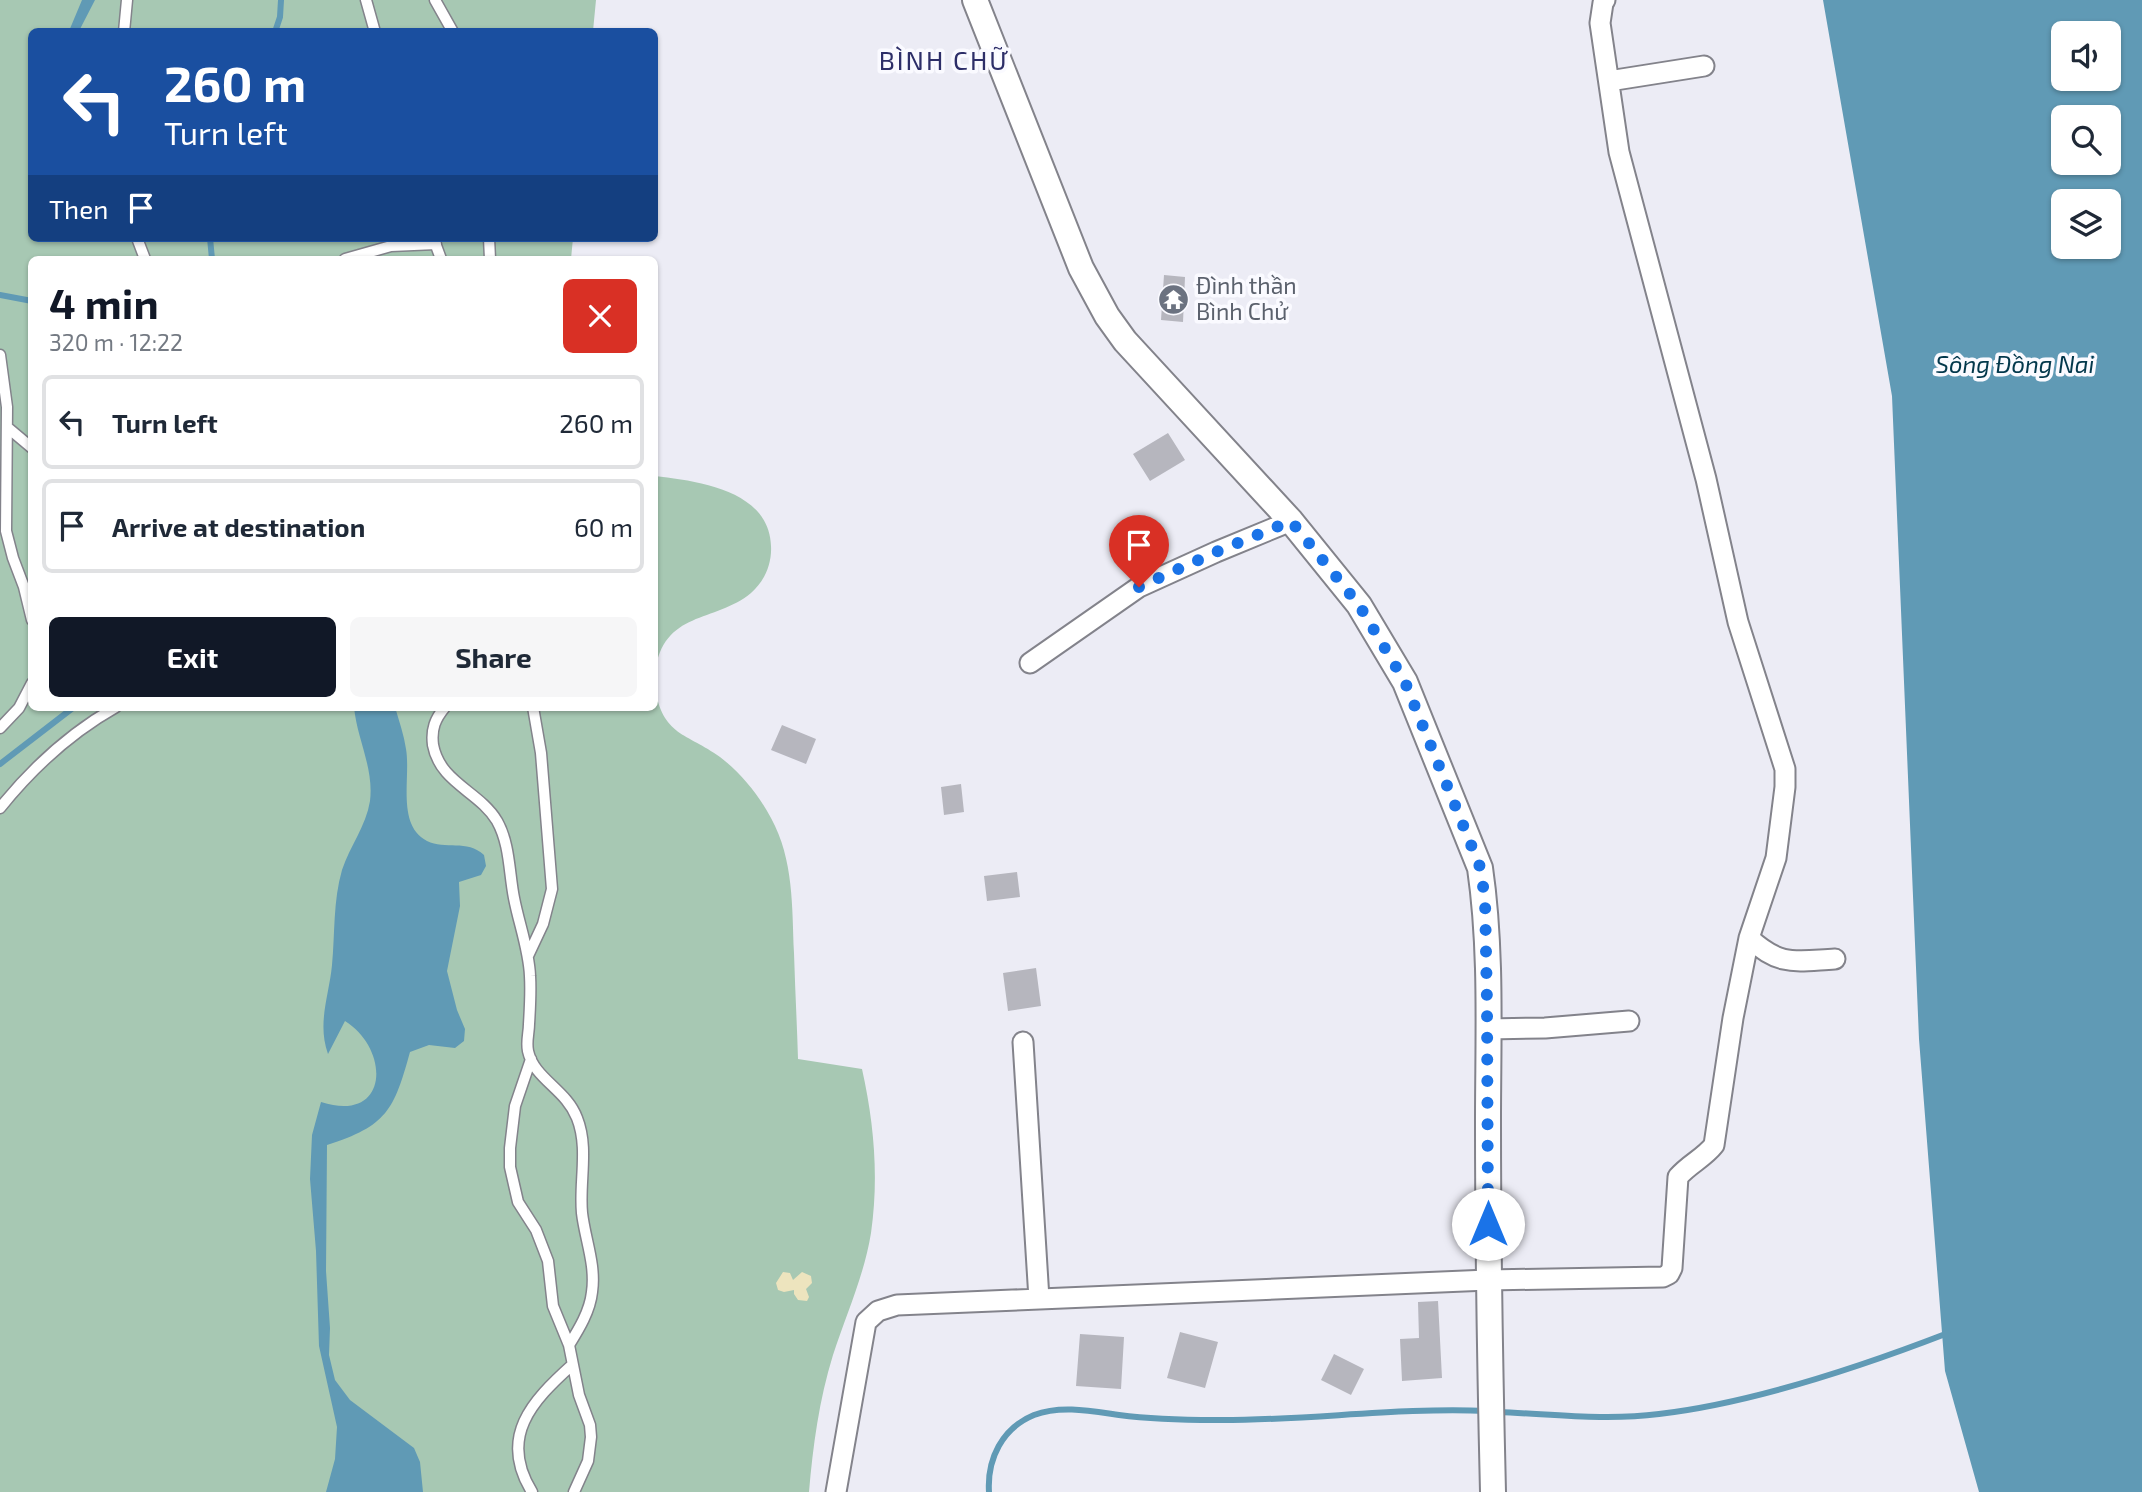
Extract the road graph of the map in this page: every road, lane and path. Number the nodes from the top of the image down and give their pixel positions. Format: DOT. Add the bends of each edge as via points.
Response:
graph roads {
  1 [pos="127,0"];
  2 [pos="366,0"];
  3 [pos="435,0"];
  4 [pos="975,0"];
  5 [pos="1605,0"];
  6 [pos="124,28"];
  7 [pos="374,28"];
  8 [pos="451,28"];
  9 [pos="1704,66"];
  10 [pos="1609,81"];
  11 [pos="424,242"];
  12 [pos="387,243"];
  13 [pos="353,256"];
  14 [pos="0,355"];
  15 [pos="7,427"];
  16 [pos="28,445"];
  17 [pos="1291,521"];
  18 [pos="28,604"];
  19 [pos="1030,663"];
  20 [pos="28,691"];
  21 [pos="110,711"];
  22 [pos="443,711"];
  23 [pos="534,711"];
  24 [pos="0,727"];
  25 [pos="0,808"];
  26 [pos="1749,937"];
  27 [pos="528,956"];
  28 [pos="1835,959"];
  29 [pos="1629,1021"];
  30 [pos="1488,1029"];
  31 [pos="1023,1042"];
  32 [pos="531,1059"];
  33 [pos="1488,1280"];
  34 [pos="1039,1299"];
  35 [pos="569,1345"];
  36 [pos="572,1366"];
  37 [pos="532,1492"];
  38 [pos="574,1492"];
  39 [pos="836,1492"];
  40 [pos="1493,1492"];
  1 -- 6 [label="lane"];
  2 -- 7 [label="lane"];
  3 -- 8 [label="lane"];
  4 -- 17 [label="street" via="1081,268 1107,316"];
  5 -- 10 [label="street" via="1600,23"];
  9 -- 10 [label="street"];
  10 -- 26 [label="street" via="1619,152 1706,480 1738,622 1785,769 1776,859"];
  11 -- 12 [label="lane"];
  12 -- 13 [label="lane"];
  14 -- 15 [label="lane"];
  15 -- 16 [label="lane"];
  15 -- 18 [label="lane" via="6,531"];
  17 -- 19 [label="street" via="1139,587"];
  17 -- 30 [label="street" via="1359,605 1405,682 1477,857 1485,899"];
  20 -- 24 [label="lane"];
  21 -- 25 [label="lane" via="49,754"];
  22 -- 27 [label="lane" via="432,729 434,750 445,772 487,808 502,831"];
  23 -- 27 [label="lane" via="552,888"];
  26 -- 28 [label="street" via="1778,960"];
  26 -- 33 [label="street" via="1714,1145 1678,1177 1669,1274 1606,1280"];
  27 -- 32 [label="lane"];
  29 -- 30 [label="street"];
  30 -- 33 [label="street"];
  31 -- 34 [label="street"];
  32 -- 35 [label="lane" via="512,1127 511,1176 518,1202 546,1253 553,1306"];
  32 -- 35 [label="lane" via="571,1105 582,1133 582,1211 592,1292"];
  33 -- 34 [label="street"];
  33 -- 40 [label="street"];
  34 -- 39 [label="street" via="897,1305 878,1311 866,1322"];
  35 -- 36 [label="lane"];
  36 -- 37 [label="lane" via="538,1397 524,1420 518,1458"];
  36 -- 38 [label="lane" via="592,1437 588,1461"];
}
